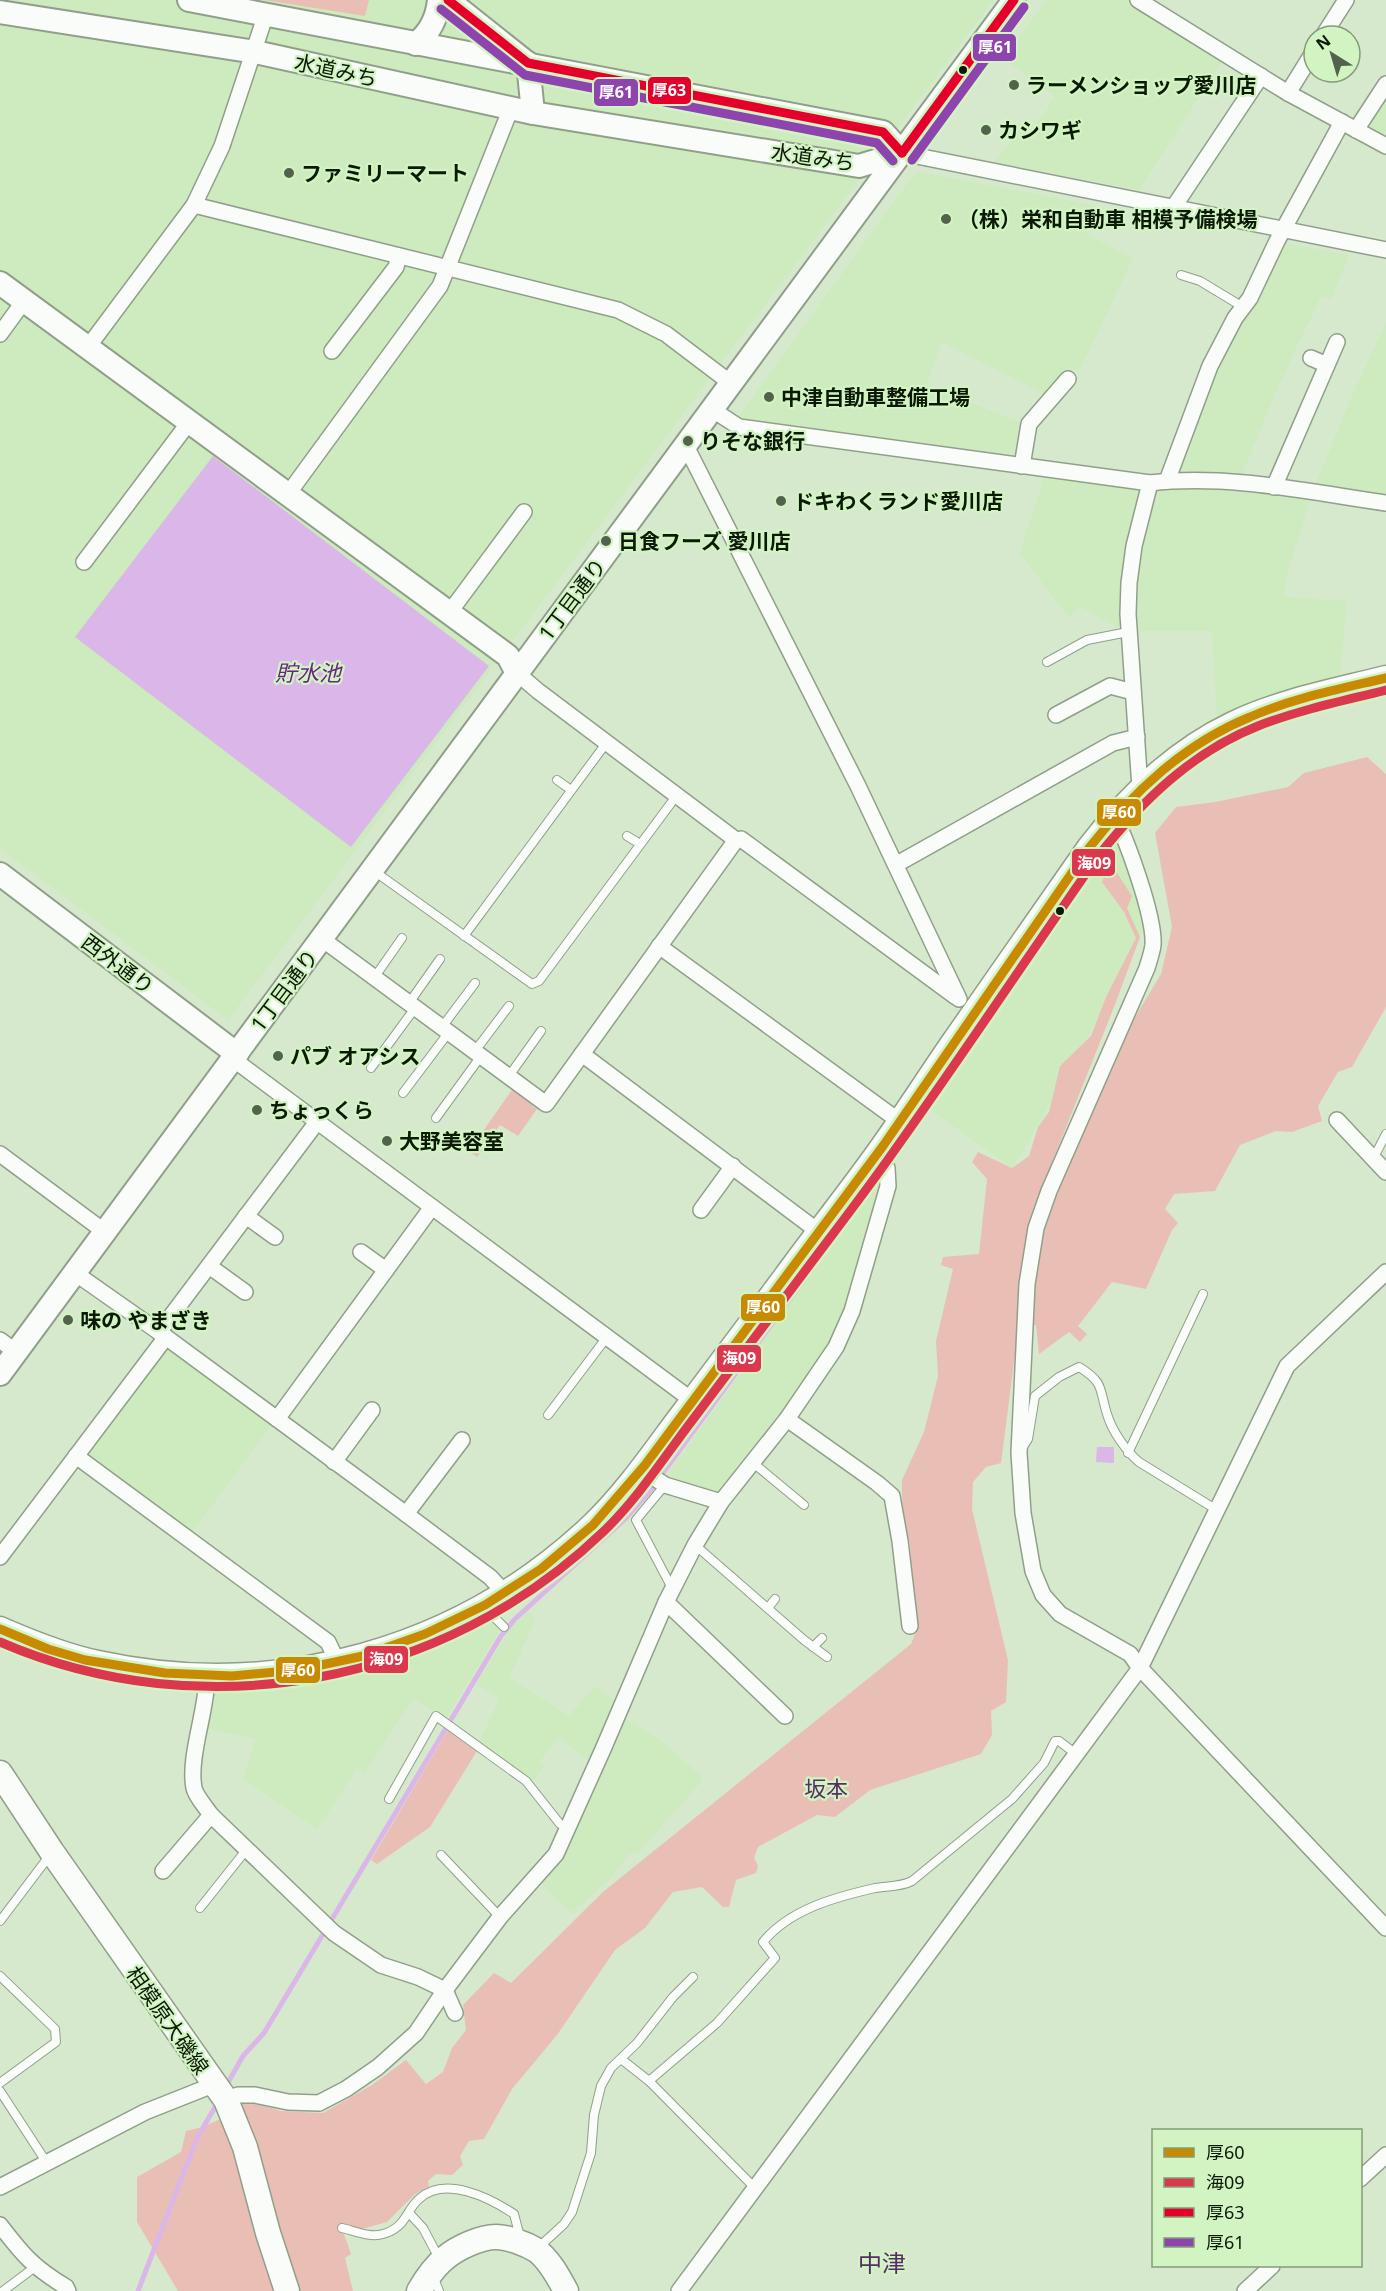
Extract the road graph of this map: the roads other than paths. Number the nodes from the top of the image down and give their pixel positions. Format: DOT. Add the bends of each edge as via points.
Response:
graph roads {
  1 [pos="189,0"];
  2 [pos="439,0"];
  3 [pos="448,0"];
  4 [pos="1014,0"];
  5 [pos="1138,0"];
  6 [pos="1346,0"];
  7 [pos="0,12"];
  8 [pos="266,14"];
  9 [pos="1331,24"];
  10 [pos="416,44"];
  11 [pos="255,52"];
  12 [pos="528,63"];
  13 [pos="1302,70"];
  14 [pos="1261,76"];
  15 [pos="1386,84"];
  16 [pos="1288,93"];
  17 [pos="511,108"];
  18 [pos="533,113"];
  19 [pos="1342,123"];
  20 [pos="1356,130"];
  21 [pos="1386,146"];
  22 [pos="902,153"];
  23 [pos="194,206"];
  24 [pos="1173,208"];
  25 [pos="1285,230"];
  26 [pos="1386,250"];
  27 [pos="399,256"];
  28 [pos="446,268"];
  29 [pos="1181,274"];
  30 [pos="0,283"];
  31 [pos="24,301"];
  32 [pos="1244,307"];
  33 [pos="0,334"];
  34 [pos="1337,342"];
  35 [pos="88,347"];
  36 [pos="332,351"];
  37 [pos="1311,358"];
  38 [pos="1327,365"];
  39 [pos="1068,379"];
  40 [pos="732,384"];
  41 [pos="713,410"];
  42 [pos="190,422"];
  43 [pos="686,446"];
  44 [pos="1022,466"];
  45 [pos="1167,481"];
  46 [pos="1150,483"];
  47 [pos="1274,487"];
  48 [pos="288,494"];
  49 [pos="1386,503"];
  50 [pos="524,512"];
  51 [pos="84,562"];
  52 [pos="449,613"];
  53 [pos="1128,632"];
  54 [pos="1047,662"];
  55 [pos="517,674"];
  56 [pos="1386,678"];
  57 [pos="1133,692"];
  58 [pos="1056,716"];
  59 [pos="1137,737"];
  60 [pos="607,742"];
  61 [pos="557,780"];
  62 [pos="1140,788"];
  63 [pos="571,790"];
  64 [pos="677,795"];
  65 [pos="1114,815"];
  66 [pos="627,836"];
  67 [pos="736,840"];
  68 [pos="640,844"];
  69 [pos="897,864"];
  70 [pos="372,870"];
  71 [pos="0,874"];
  72 [pos="464,936"];
  73 [pos="402,938"];
  74 [pos="322,939"];
  75 [pos="659,946"];
  76 [pos="440,959"];
  77 [pos="374,978"];
  78 [pos="475,983"];
  79 [pos="412,1005"];
  80 [pos="967,1005"];
  81 [pos="508,1006"];
  82 [pos="446,1030"];
  83 [pos="541,1031"];
  84 [pos="478,1054"];
  85 [pos="582,1054"];
  86 [pos="235,1057"];
  87 [pos="371,1068"];
  88 [pos="509,1076"];
  89 [pos="403,1093"];
  90 [pos="436,1118"];
  91 [pos="1337,1120"];
  92 [pos="899,1121"];
  93 [pos="317,1122"];
  94 [pos="1386,1134"];
  95 [pos="0,1154"];
  96 [pos="875,1158"];
  97 [pos="1373,1159"];
  98 [pos="733,1166"];
  99 [pos="1386,1172"];
  100 [pos="432,1207"];
  101 [pos="701,1210"];
  102 [pos="246,1216"];
  103 [pos="105,1232"];
  104 [pos="819,1232"];
  105 [pos="274,1237"];
  106 [pos="361,1252"];
  107 [pos="209,1266"];
  108 [pos="386,1270"];
  109 [pos="1386,1272"];
  110 [pos="75,1273"];
  111 [pos="245,1292"];
  112 [pos="1203,1294"];
  113 [pos="163,1335"];
  114 [pos="607,1337"];
  115 [pos="8,1346"];
  116 [pos="0,1374"];
  117 [pos="693,1401"];
  118 [pos="372,1410"];
  119 [pos="548,1415"];
  120 [pos="278,1419"];
  121 [pos="787,1419"];
  122 [pos="462,1440"];
  123 [pos="1019,1453"];
  124 [pos="1128,1453"];
  125 [pos="76,1456"];
  126 [pos="334,1462"];
  127 [pos="752,1462"];
  128 [pos="654,1478"];
  129 [pos="721,1502"];
  130 [pos="804,1505"];
  131 [pos="1217,1510"];
  132 [pos="406,1514"];
  133 [pos="695,1545"];
  134 [pos="0,1557"];
  135 [pos="505,1593"];
  136 [pos="670,1596"];
  137 [pos="776,1599"];
  138 [pos="483,1606"];
  139 [pos="768,1608"];
  140 [pos="910,1626"];
  141 [pos="504,1627"];
  142 [pos="0,1629"];
  143 [pos="822,1638"];
  144 [pos="813,1647"];
  145 [pos="826,1657"];
  146 [pos="338,1663"];
  147 [pos="1140,1668"];
  148 [pos="207,1677"];
  149 [pos="785,1716"];
  150 [pos="1076,1754"];
  151 [pos="0,1773"];
  152 [pos="387,1780"];
  153 [pos="396,1786"];
  154 [pos="389,1799"];
  155 [pos="212,1815"];
  156 [pos="568,1828"];
  157 [pos="169,1840"];
  158 [pos="247,1849"];
  159 [pos="180,1851"];
  160 [pos="52,1852"];
  161 [pos="441,1855"];
  162 [pos="163,1871"];
  163 [pos="200,1908"];
  164 [pos="500,1917"];
  165 [pos="0,1921"];
  166 [pos="1386,1928"];
  167 [pos="0,1976"];
  168 [pos="693,1977"];
  169 [pos="445,1990"];
  170 [pos="455,2013"];
  171 [pos="621,2059"];
  172 [pos="649,2081"];
  173 [pos="0,2083"];
  174 [pos="0,2091"];
  175 [pos="220,2093"];
  176 [pos="1386,2155"];
  177 [pos="47,2163"];
  178 [pos="1362,2177"];
  179 [pos="0,2187"];
  180 [pos="756,2189"];
  181 [pos="410,2214"];
  182 [pos="0,2225"];
  183 [pos="342,2228"];
  184 [pos="529,2247"];
  185 [pos="35,2267"];
  186 [pos="1270,2267"];
  187 [pos="432,2279"];
  188 [pos="3,2291"];
  189 [pos="68,2291"];
  190 [pos="287,2291"];
  191 [pos="566,2291"];
  192 [pos="679,2291"];
  193 [pos="1245,2291"];
  1 -- 8 [label="street, 水道みち"];
  2 -- 10 [label="street" via="438,13 428,33"];
  3 -- 12 [label="street"];
  4 -- 22 [label="street, 1丁目通り"];
  5 -- 14 [label="street"];
  6 -- 9 [label="street"];
  7 -- 11 [label="street, 水道みち"];
  8 -- 10 [label="street, 水道みち"];
  8 -- 11 [label="street"];
  10 -- 12 [label="street, 水道みち"];
  11 -- 17 [label="street, 水道みち"];
  11 -- 23 [label="street" via="222,146"];
  12 -- 18 [label="street"];
  12 -- 22 [label="street, 水道みち" via="883,132"];
  13 -- 16 [label="street"];
  14 -- 16 [label="street"];
  14 -- 24 [label="street"];
  15 -- 20 [label="street"];
  16 -- 19 [label="street"];
  17 -- 18 [label="street, 水道みち"];
  17 -- 28 [label="street"];
  18 -- 22 [label="street, 水道みち" via="859,166"];
  19 -- 20 [label="street"];
  19 -- 25 [label="street"];
  20 -- 21 [label="street"];
  22 -- 24 [label="street"];
  22 -- 40 [label="street, 1丁目通り"];
  23 -- 27 [label="street"];
  23 -- 35 [label="street"];
  24 -- 25 [label="street"];
  25 -- 26 [label="street"];
  25 -- 32 [label="street"];
  27 -- 28 [label="street"];
  27 -- 36 [label="street" via="396,267 341,327"];
  28 -- 40 [label="street" via="618,310 666,334"];
  28 -- 48 [label="street" via="440,286"];
  29 -- 32 [label="lane"];
  30 -- 31 [label="street"];
  31 -- 33 [label="street"];
  31 -- 35 [label="street"];
  32 -- 45 [label="street" via="1210,366"];
  34 -- 38 [label="street"];
  35 -- 42 [label="street"];
  37 -- 38 [label="street"];
  38 -- 47 [label="street"];
  39 -- 44 [label="street" via="1029,424"];
  40 -- 41 [label="street, 1丁目通り"];
  41 -- 43 [label="street, 1丁目通り"];
  41 -- 44 [label="street" via="739,428"];
  42 -- 48 [label="street"];
  42 -- 51 [label="street" via="147,488 97,533"];
  43 -- 55 [label="street, 1丁目通り"];
  43 -- 69 [label="street"];
  44 -- 46 [label="street"];
  45 -- 46 [label="street"];
  45 -- 47 [label="street"];
  46 -- 53 [label="street" via="1134,546"];
  47 -- 49 [label="street"];
  48 -- 52 [label="street"];
  50 -- 52 [label="street" via="493,543"];
  52 -- 55 [label="street" via="508,656"];
  53 -- 54 [label="lane" via="1087,640"];
  53 -- 57 [label="street"];
  55 -- 60 [label="street"];
  55 -- 70 [label="street, 1丁目通り"];
  56 -- 62 [label="main road" via="1268,710 1233,724 1202,741"];
  57 -- 58 [label="street" via="1110,686"];
  57 -- 59 [label="street"];
  59 -- 62 [label="street"];
  59 -- 69 [label="street" via="1113,743"];
  60 -- 63 [label="lane"];
  60 -- 64 [label="street"];
  61 -- 63 [label="lane"];
  62 -- 65 [label="main road"];
  63 -- 72 [label="lane"];
  64 -- 67 [label="street"];
  64 -- 68 [label="lane"];
  65 -- 80 [label="main road"];
  65 -- 123 [label="street" via="1126,840 1151,922 1153,944 1147,968 1036,1228 1027,1284"];
  66 -- 68 [label="lane"];
  67 -- 75 [label="street"];
  67 -- 80 [label="street" via="741,839"];
  68 -- 72 [label="lane" via="539,981 532,984"];
  69 -- 80 [label="street"];
  70 -- 72 [label="lane"];
  70 -- 74 [label="street, 1丁目通り"];
  71 -- 86 [label="street, 西外通り"];
  73 -- 77 [label="lane"];
  74 -- 77 [label="street"];
  74 -- 86 [label="street, 1丁目通り"];
  75 -- 85 [label="street"];
  75 -- 92 [label="street"];
  76 -- 79 [label="lane"];
  77 -- 79 [label="street"];
  78 -- 82 [label="lane"];
  79 -- 82 [label="street"];
  79 -- 87 [label="lane"];
  80 -- 92 [label="main road"];
  81 -- 84 [label="lane"];
  82 -- 84 [label="street"];
  82 -- 89 [label="lane"];
  83 -- 88 [label="lane"];
  84 -- 88 [label="street"];
  84 -- 90 [label="lane"];
  85 -- 88 [label="street" via="546,1104"];
  85 -- 98 [label="street"];
  86 -- 93 [label="street"];
  86 -- 103 [label="street, 1丁目通り"];
  91 -- 97 [label="street"];
  92 -- 96 [label="main road"];
  93 -- 100 [label="street"];
  93 -- 102 [label="street"];
  94 -- 97 [label="lane"];
  95 -- 103 [label="street"];
  96 -- 104 [label="main road"];
  96 -- 121 [label="street" via="887,1168 888,1186 852,1311 836,1347"];
  97 -- 99 [label="street"];
  98 -- 101 [label="street"];
  98 -- 104 [label="street"];
  100 -- 108 [label="street"];
  100 -- 114 [label="street"];
  102 -- 105 [label="street"];
  102 -- 107 [label="street"];
  103 -- 110 [label="street, 1丁目通り"];
  104 -- 117 [label="main road"];
  106 -- 108 [label="street"];
  107 -- 111 [label="street"];
  107 -- 113 [label="street"];
  108 -- 120 [label="street"];
  109 -- 131 [label="street" via="1287,1366"];
  110 -- 113 [label="street"];
  110 -- 115 [label="street, 1丁目通り"];
  112 -- 124 [label="lane"];
  113 -- 120 [label="street"];
  113 -- 125 [label="street"];
  114 -- 117 [label="street"];
  114 -- 119 [label="lane"];
  115 -- 116 [label="street, 1丁目通り"];
  117 -- 128 [label="main road"];
  118 -- 126 [label="street"];
  120 -- 126 [label="street"];
  121 -- 127 [label="street"];
  121 -- 140 [label="street" via="892,1496"];
  122 -- 132 [label="street"];
  123 -- 124 [label="lane" via="1028,1439 1035,1396 1079,1367 1101,1387 1107,1415"];
  123 -- 147 [label="street" via="1023,1513 1033,1571 1043,1595 1060,1614 1130,1654"];
  124 -- 131 [label="lane"];
  125 -- 134 [label="street"];
  125 -- 146 [label="street" via="328,1642"];
  126 -- 132 [label="street"];
  127 -- 129 [label="street"];
  127 -- 130 [label="lane"];
  128 -- 129 [label="street"];
  128 -- 135 [label="main road" via="554,1560"];
  128 -- 136 [label="lane" via="636,1520"];
  129 -- 133 [label="street"];
  131 -- 147 [label="street"];
  132 -- 135 [label="street" via="490,1577"];
  133 -- 136 [label="street"];
  133 -- 139 [label="lane"];
  135 -- 138 [label="main road"];
  136 -- 149 [label="street"];
  136 -- 156 [label="street"];
  137 -- 139 [label="lane"];
  138 -- 141 [label="lane"];
  138 -- 146 [label="main road" via="419,1639"];
  139 -- 144 [label="lane"];
  142 -- 148 [label="main road" via="97,1663"];
  143 -- 144 [label="lane"];
  144 -- 145 [label="lane"];
  146 -- 148 [label="main road" via="294,1671"];
  147 -- 150 [label="street"];
  147 -- 166 [label="street"];
  148 -- 155 [label="street" via="188,1767 194,1789"];
  150 -- 172 [label="lane" via="1055,1741 1044,1763 1012,1799 912,1881 840,1897 794,1915 760,1943 776,1958 717,2023"];
  150 -- 180 [label="street"];
  151 -- 160 [label="main road, 相模原大磯線"];
  152 -- 153 [label="lane"];
  153 -- 154 [label="lane"];
  153 -- 156 [label="lane" via="435,1716 526,1781 560,1824"];
  155 -- 158 [label="street"];
  155 -- 159 [label="street"];
  156 -- 164 [label="street" via="556,1854"];
  157 -- 159 [label="street"];
  158 -- 163 [label="lane"];
  158 -- 169 [label="street" via="334,1933 381,1965"];
  159 -- 162 [label="street"];
  160 -- 165 [label="lane"];
  160 -- 175 [label="main road, 相模原大磯線"];
  161 -- 164 [label="lane"];
  164 -- 169 [label="street"];
  167 -- 173 [label="lane" via="55,2029 56,2042"];
  168 -- 171 [label="lane"];
  169 -- 170 [label="street"];
  169 -- 175 [label="street" via="416,2034 378,2067 319,2103"];
  171 -- 172 [label="lane"];
  171 -- 184 [label="lane" via="601,2086 591,2153 572,2212 564,2224"];
  172 -- 180 [label="lane"];
  174 -- 177 [label="lane"];
  175 -- 177 [label="street" via="144,2112"];
  175 -- 190 [label="main road, 相模原大磯線" via="245,2147"];
  176 -- 178 [label="street"];
  177 -- 179 [label="street"];
  180 -- 192 [label="street"];
  181 -- 183 [label="lane" via="383,2234"];
  181 -- 184 [label="lane" via="419,2198 436,2190 456,2188 514,2214"];
  181 -- 187 [label="lane" via="423,2228"];
  182 -- 185 [label="street"];
  184 -- 187 [label="main road" via="496,2237 472,2242"];
  184 -- 191 [label="main road" via="560,2279"];
  185 -- 188 [label="lane"];
  185 -- 189 [label="street"];
  186 -- 193 [label="street"];
}
